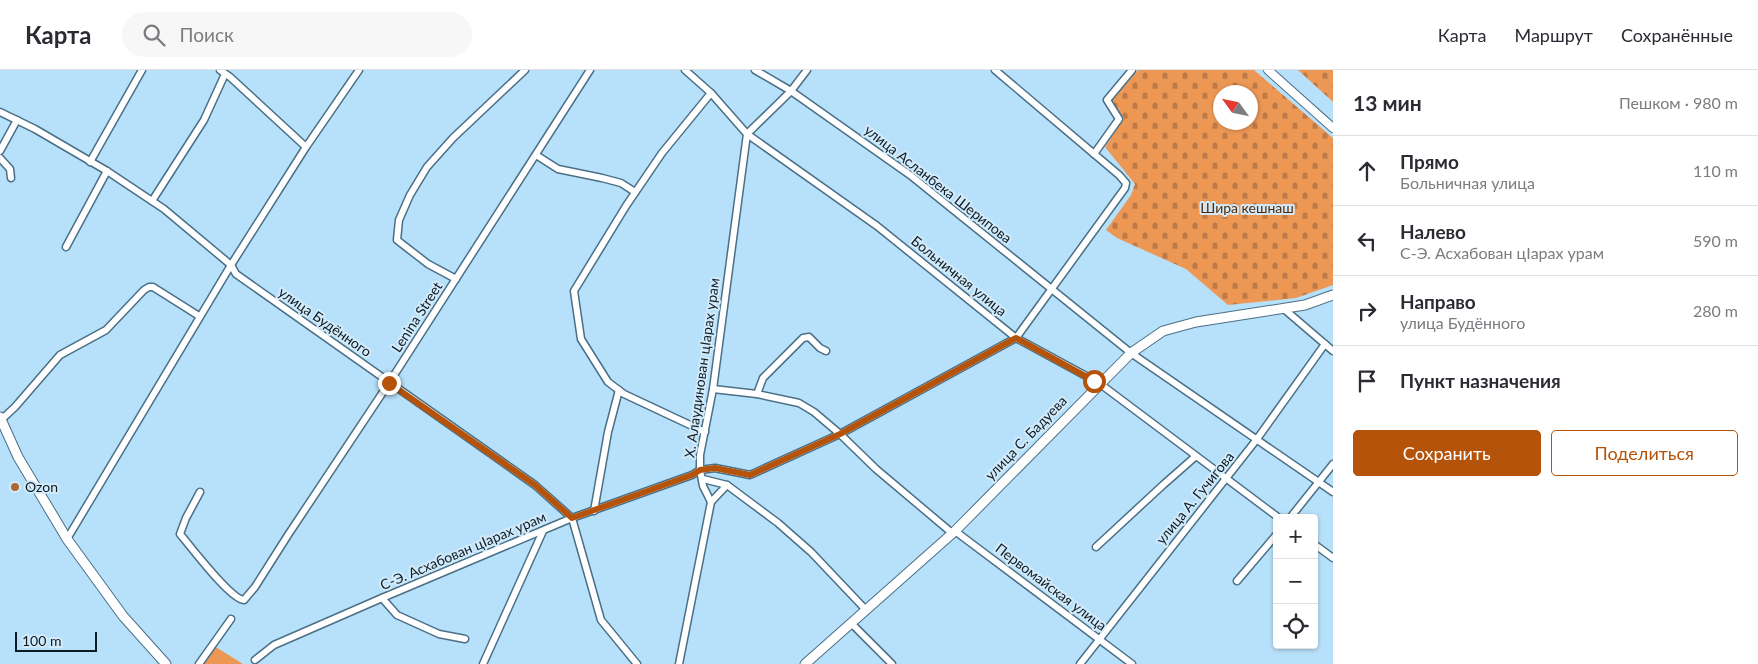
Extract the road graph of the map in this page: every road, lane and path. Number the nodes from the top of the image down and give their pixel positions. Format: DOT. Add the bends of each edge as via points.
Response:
graph roads {
  1 [pos="142,70"];
  2 [pos="358,70"];
  3 [pos="525,70"];
  4 [pos="590,70"];
  5 [pos="685,70"];
  6 [pos="755,70"];
  7 [pos="807,70"];
  8 [pos="995,70"];
  9 [pos="1132,70"];
  10 [pos="1268,70"];
  11 [pos="227,72"];
  12 [pos="791,91"];
  13 [pos="711,93"];
  14 [pos="0,112"];
  15 [pos="17,120"];
  16 [pos="1333,128"];
  17 [pos="747,134"];
  18 [pos="306,147"];
  19 [pos="0,151"];
  20 [pos="1094,154"];
  21 [pos="536,155"];
  22 [pos="0,158"];
  23 [pos="90,162"];
  24 [pos="107,171"];
  25 [pos="11,178"];
  26 [pos="635,192"];
  27 [pos="152,201"];
  28 [pos="66,247"];
  29 [pos="231,264"];
  30 [pos="456,279"];
  31 [pos="1052,290"];
  32 [pos="1333,295"];
  33 [pos="1284,308"];
  34 [pos="199,316"];
  35 [pos="1016,338"];
  36 [pos="1325,344"];
  37 [pos="826,351"];
  38 [pos="1333,351"];
  39 [pos="1130,353"];
  40 [pos="389,383"];
  41 [pos="1099,383"];
  42 [pos="713,389"];
  43 [pos="618,390"];
  44 [pos="757,394"];
  45 [pos="1,419"];
  46 [pos="705,432"];
  47 [pos="840,434"];
  48 [pos="1257,439"];
  49 [pos="1196,456"];
  50 [pos="1333,464"];
  51 [pos="700,470"];
  52 [pos="1226,478"];
  53 [pos="703,479"];
  54 [pos="1318,481"];
  55 [pos="726,485"];
  56 [pos="200,492"];
  57 [pos="1333,492"];
  58 [pos="711,502"];
  59 [pos="594,510"];
  60 [pos="1274,514"];
  61 [pos="1293,514"];
  62 [pos="572,518"];
  63 [pos="543,531"];
  64 [pos="953,532"];
  65 [pos="67,539"];
  66 [pos="1273,539"];
  67 [pos="1096,547"];
  68 [pos="1318,547"];
  69 [pos="1333,558"];
  70 [pos="1237,581"];
  71 [pos="382,598"];
  72 [pos="866,610"];
  73 [pos="231,620"];
  74 [pos="851,623"];
  75 [pos="1099,638"];
  76 [pos="465,639"];
  77 [pos="255,660"];
  78 [pos="166,664"];
  79 [pos="199,664"];
  80 [pos="483,664"];
  81 [pos="637,664"];
  82 [pos="679,664"];
  83 [pos="805,664"];
  84 [pos="892,664"];
  85 [pos="1080,664"];
  86 [pos="1132,664"];
  1 -- 23 [label="street"];
  2 -- 18 [label="street"];
  3 -- 30 [label="street" via="427,167 399,220 397,240 428,264"];
  4 -- 21 [label="street, Lenina Street"];
  5 -- 13 [label="street, Больничная улица"];
  6 -- 12 [label="street, улица Асланбека Шерипова"];
  7 -- 12 [label="street"];
  8 -- 20 [label="street"];
  9 -- 20 [label="street" via="1107,100 1119,119"];
  10 -- 16 [label="street"];
  11 -- 18 [label="street"];
  11 -- 27 [label="street" via="204,120"];
  12 -- 17 [label="street"];
  12 -- 31 [label="street, улица Асланбека Шерипова" via="910,175"];
  13 -- 17 [label="street, Больничная улица"];
  13 -- 26 [label="street"];
  14 -- 15 [label="street, улица Будённого"];
  15 -- 19 [label="street"];
  15 -- 23 [label="street, улица Будённого"];
  17 -- 35 [label="street, Больничная улица" via="877,226"];
  17 -- 42 [label="street, Х. Алаудинован цIарах урам"];
  18 -- 29 [label="street"];
  20 -- 31 [label="street, С-Э. Асхабован цIарах урам" via="1119,175 1126,183 1125,188"];
  21 -- 26 [label="street" via="558,169 602,178"];
  21 -- 30 [label="street, Lenina Street"];
  22 -- 25 [label="street" via="10,169"];
  23 -- 24 [label="street, улица Будённого"];
  24 -- 27 [label="street, улица Будённого"];
  24 -- 28 [label="street"];
  26 -- 43 [label="street" via="574,291 581,339 608,382"];
  27 -- 29 [label="street, улица Будённого"];
  29 -- 34 [label="street"];
  29 -- 40 [label="street, улица Будённого" via="236,274"];
  30 -- 40 [label="street, Lenina Street"];
  31 -- 35 [label="street, С-Э. Асхабован цIарах урам"];
  31 -- 39 [label="street, улица Асланбека Шерипова"];
  32 -- 33 [label="main road, улица С. Бадуева" via="1306,305"];
  33 -- 36 [label="street"];
  33 -- 39 [label="main road, улица С. Бадуева" via="1196,322 1163,331"];
  34 -- 45 [label="street" via="149,287 106,330 60,354 15,408"];
  34 -- 65 [label="street"];
  35 -- 41 [label="street, Больничная улица"];
  35 -- 47 [label="street, С-Э. Асхабован цIарах урам"];
  36 -- 38 [label="street"];
  36 -- 48 [label="street, улица А. Гучигова"];
  37 -- 44 [label="street" via="809,337 803,338 763,378"];
  39 -- 41 [label="main road, улица С. Бадуева"];
  39 -- 48 [label="street, улица Асланбека Шерипова"];
  40 -- 56 [label="street, Lenina Street" via="244,600 227,590 180,534"];
  40 -- 62 [label="street, улица Будённого" via="535,485"];
  41 -- 49 [label="street, Больничная улица"];
  41 -- 64 [label="main road, улица С. Бадуева"];
  42 -- 44 [label="street, Первомайская улица"];
  42 -- 46 [label="street, Х. Алаудинован цIарах урам"];
  43 -- 46 [label="street"];
  43 -- 59 [label="street"];
  44 -- 47 [label="street, Первомайская улица" via="799,403"];
  45 -- 65 [label="main road" via="18,457"];
  46 -- 51 [label="street, Х. Алаудинован цIарах урам"];
  47 -- 51 [label="street, С-Э. Асхабован цIарах урам" via="750,475 715,468"];
  47 -- 64 [label="street, Первомайская улица" via="876,469"];
  48 -- 52 [label="street, улица А. Гучигова"];
  48 -- 54 [label="street, улица Асланбека Шерипова"];
  49 -- 52 [label="street, Больничная улица"];
  49 -- 67 [label="street"];
  50 -- 54 [label="street"];
  51 -- 53 [label="street, Х. Алаудинован цIарах урам"];
  51 -- 59 [label="street, С-Э. Асхабован цIарах урам"];
  52 -- 60 [label="street, Больничная улица"];
  52 -- 75 [label="street, улица А. Гучигова"];
  53 -- 55 [label="street"];
  53 -- 58 [label="street, Х. Алаудинован цIарах урам"];
  54 -- 57 [label="street, улица Асланбека Шерипова"];
  54 -- 61 [label="street"];
  55 -- 58 [label="street"];
  55 -- 72 [label="street" via="811,552"];
  58 -- 82 [label="street"];
  59 -- 62 [label="street, С-Э. Асхабован цIарах урам"];
  62 -- 63 [label="street, С-Э. Асхабован цIарах урам"];
  62 -- 81 [label="street" via="601,620"];
  63 -- 71 [label="street, С-Э. Асхабован цIарах урам"];
  63 -- 80 [label="street"];
  64 -- 72 [label="main road, улица С. Бадуева"];
  64 -- 75 [label="street, Первомайская улица"];
  65 -- 78 [label="main road" via="123,616"];
  66 -- 70 [label="street"];
  68 -- 69 [label="street"];
  71 -- 76 [label="street" via="397,615 439,634"];
  71 -- 77 [label="street, С-Э. Асхабован цIарах урам" via="274,645"];
  72 -- 74 [label="main road, улица С. Бадуева"];
  73 -- 79 [label="street"];
  74 -- 83 [label="main road, улица С. Бадуева"];
  74 -- 84 [label="street"];
  75 -- 85 [label="street, улица А. Гучигова"];
  75 -- 86 [label="street, Первомайская улица"];
}
